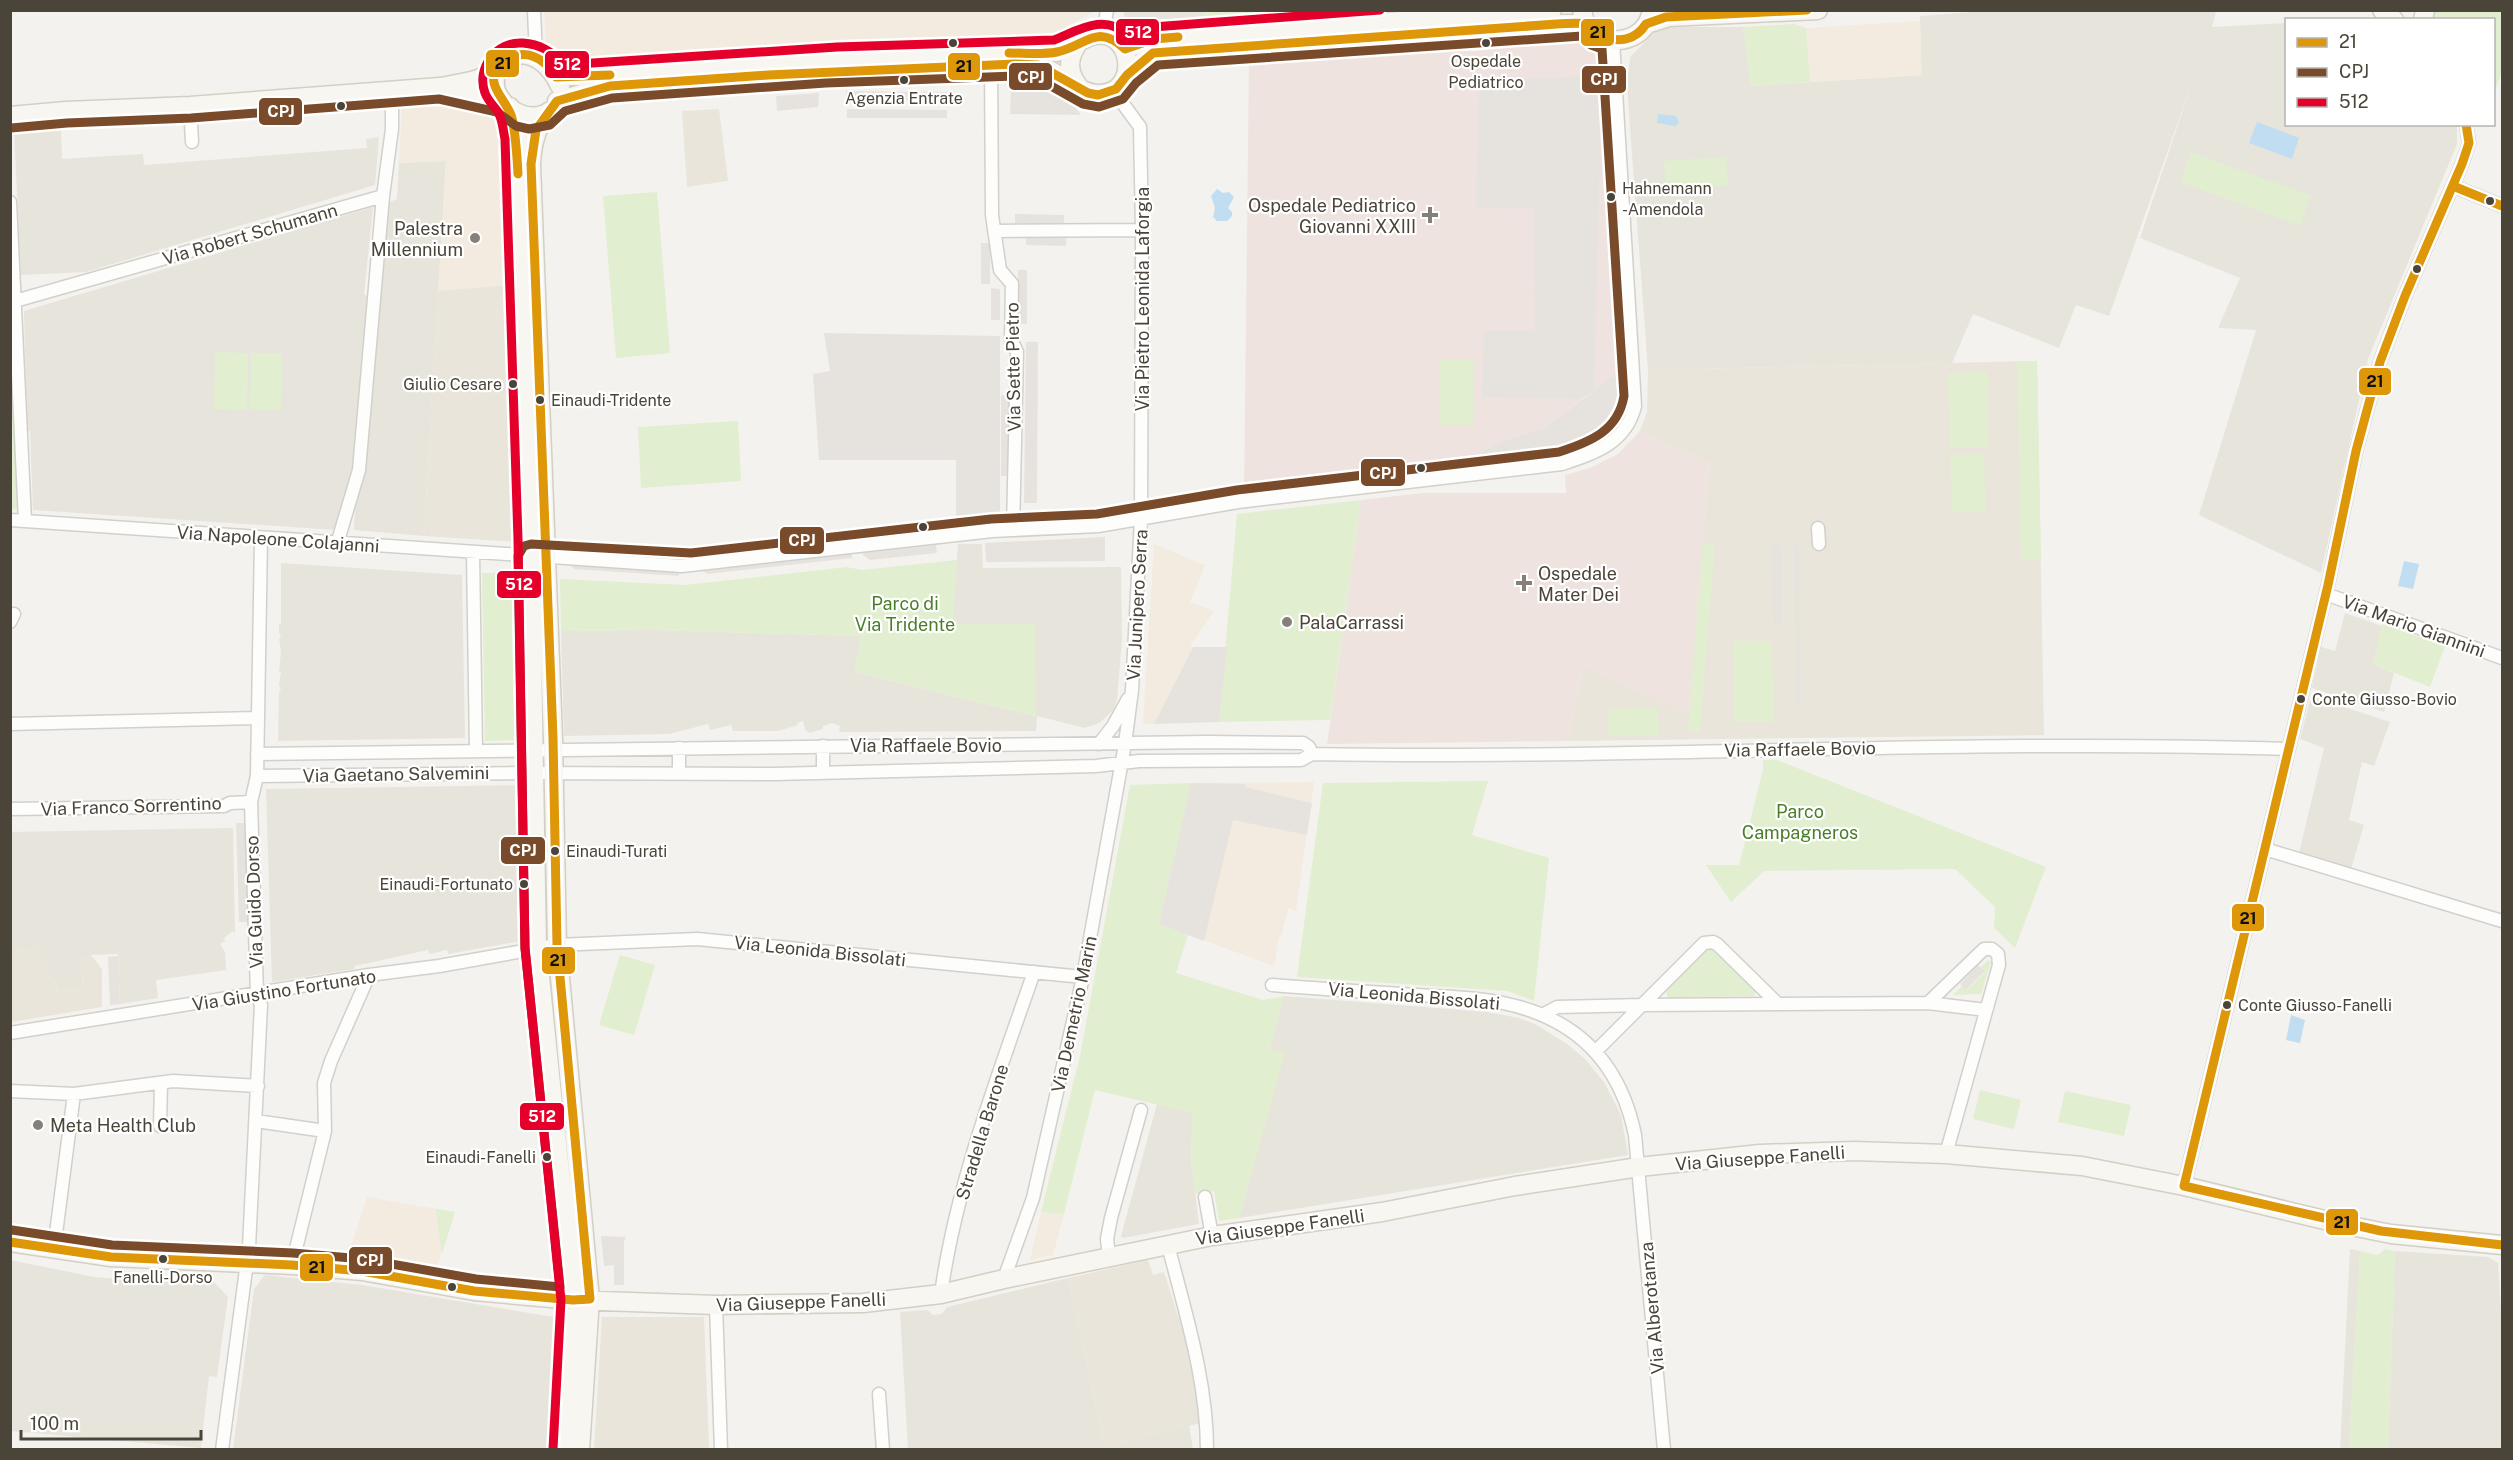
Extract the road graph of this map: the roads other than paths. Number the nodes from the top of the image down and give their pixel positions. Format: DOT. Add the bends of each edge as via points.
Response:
graph roads {
  1 [pos="534,10"];
  2 [pos="1107,10"];
  3 [pos="1552,10"];
  4 [pos="1818,10"];
  5 [pos="1584,17"];
  6 [pos="1649,17"];
  7 [pos="1103,35"];
  8 [pos="1613,41"];
  9 [pos="1077,45"];
  10 [pos="1125,49"];
  11 [pos="537,58"];
  12 [pos="991,64"];
  13 [pos="497,69"];
  14 [pos="1127,75"];
  15 [pos="556,77"];
  16 [pos="440,87"];
  17 [pos="1079,87"];
  18 [pos="392,90"];
  19 [pos="1108,93"];
  20 [pos="506,104"];
  21 [pos="190,106"];
  22 [pos="551,107"];
  23 [pos="10,116"];
  24 [pos="2466,126"];
  25 [pos="192,142"];
  26 [pos="2453,186"];
  27 [pos="383,196"];
  28 [pos="10,202"];
  29 [pos="2502,206"];
  30 [pos="995,231"];
  31 [pos="1142,231"];
  32 [pos="15,301"];
  33 [pos="1141,519"];
  34 [pos="10,520"];
  35 [pos="25,521"];
  36 [pos="1818,528"];
  37 [pos="1013,530"];
  38 [pos="261,539"];
  39 [pos="337,544"];
  40 [pos="1819,544"];
  41 [pos="473,553"];
  42 [pos="538,556"];
  43 [pos="2326,594"];
  44 [pos="2502,658"];
  45 [pos="1132,690"];
  46 [pos="258,718"];
  47 [pos="10,724"];
  48 [pos="1054,744"];
  49 [pos="1099,744"];
  50 [pos="1125,744"];
  51 [pos="823,746"];
  52 [pos="679,748"];
  53 [pos="2289,748"];
  54 [pos="553,749"];
  55 [pos="534,750"];
  56 [pos="476,751"];
  57 [pos="257,754"];
  58 [pos="1312,754"];
  59 [pos="1122,763"];
  60 [pos="1055,766"];
  61 [pos="534,773"];
  62 [pos="554,773"];
  63 [pos="822,773"];
  64 [pos="679,774"];
  65 [pos="257,776"];
  66 [pos="251,802"];
  67 [pos="10,809"];
  68 [pos="2265,849"];
  69 [pos="2502,921"];
  70 [pos="556,945"];
  71 [pos="537,948"];
  72 [pos="1034,972"];
  73 [pos="369,975"];
  74 [pos="1083,977"];
  75 [pos="1950,982"];
  76 [pos="1272,985"];
  77 [pos="256,994"];
  78 [pos="1928,1003"];
  79 [pos="1778,1004"];
  80 [pos="1643,1005"];
  81 [pos="1951,1006"];
  82 [pos="1986,1010"];
  83 [pos="1542,1015"];
  84 [pos="10,1033"];
  85 [pos="1596,1051"];
  86 [pos="161,1083"];
  87 [pos="258,1086"];
  88 [pos="10,1091"];
  89 [pos="74,1094"];
  90 [pos="1141,1110"];
  91 [pos="256,1120"];
  92 [pos="160,1126"];
  93 [pos="325,1131"];
  94 [pos="1946,1154"];
  95 [pos="1639,1167"];
  96 [pos="2184,1186"];
  97 [pos="1205,1197"];
  98 [pos="1212,1236"];
  99 [pos="10,1242"];
  100 [pos="1168,1245"];
  101 [pos="2502,1245"];
  102 [pos="54,1249"];
  103 [pos="1109,1257"];
  104 [pos="245,1264"];
  105 [pos="292,1265"];
  106 [pos="1004,1279"];
  107 [pos="941,1294"];
  108 [pos="582,1300"];
  109 [pos="716,1305"];
  110 [pos="879,1394"];
  111 [pos="222,1449"];
  112 [pos="565,1449"];
  113 [pos="580,1449"];
  114 [pos="722,1449"];
  115 [pos="883,1449"];
  116 [pos="1207,1449"];
  117 [pos="1664,1449"];
  1 -- 11 [label="street"];
  2 -- 7 [label="street"];
  3 -- 10 [label="main road" via="1154,39"];
  4 -- 6 [label="main road"];
  5 -- 8 [label="main road" via="1598,35"];
  5 -- 14 [label="main road" via="1557,24 1154,54"];
  6 -- 8 [label="main road" via="1642,31 1629,39"];
  7 -- 9 [label="main road"];
  7 -- 10 [label="main road"];
  8 -- 33 [label="street, Via Napoleone Colajanni" via="1636,397 1633,415 1621,436 1597,451 1562,464 1238,502"];
  9 -- 15 [label="main road" via="1057,52 838,59"];
  9 -- 17 [label="main road" via="1069,63"];
  10 -- 14 [label="main road"];
  11 -- 13 [label="main road" via="517,54 505,59"];
  11 -- 15 [label="main road"];
  12 -- 17 [label="main road" via="1038,65"];
  12 -- 22 [label="main road" via="609,86"];
  12 -- 30 [label="street, Via Sette Pietro"];
  13 -- 16 [label="main road" via="476,79"];
  13 -- 20 [label="main road" via="496,92"];
  14 -- 19 [label="main road"];
  15 -- 22 [label="main road" via="560,86"];
  16 -- 18 [label="main road"];
  16 -- 20 [label="main road"];
  17 -- 19 [label="main road" via="1088,93"];
  18 -- 21 [label="main road"];
  18 -- 27 [label="street" via="392,129"];
  19 -- 31 [label="street, Via Pietro Leonida Laforgia" via="1121,101 1140,127"];
  20 -- 22 [label="main road" via="528,117"];
  20 -- 42 [label="main road" via="517,138"];
  21 -- 23 [label="main road"];
  21 -- 25 [label="street"];
  22 -- 42 [label="main road" via="536,130 531,164"];
  24 -- 26 [label="street" via="2469,143"];
  26 -- 29 [label="street"];
  26 -- 43 [label="street" via="2380,362 2356,451"];
  27 -- 32 [label="street, Via Robert Schumann"];
  27 -- 39 [label="street" via="359,470"];
  28 -- 32 [label="street"];
  30 -- 31 [label="street"];
  30 -- 37 [label="street, Via Sette Pietro" via="1000,270 1012,284 1011,339 1017,352"];
  31 -- 33 [label="street, Via Pietro Leonida Laforgia"];
  32 -- 35 [label="street"];
  33 -- 37 [label="street, Via Napoleone Colajanni" via="1098,526"];
  33 -- 45 [label="street, Via Junipero Serra"];
  34 -- 35 [label="street, Via Napoleone Colajanni"];
  35 -- 38 [label="street, Via Napoleone Colajanni"];
  36 -- 40 [label="street"];
  37 -- 42 [label="street, Via Napoleone Colajanni" via="691,566"];
  38 -- 39 [label="street, Via Napoleone Colajanni"];
  38 -- 46 [label="street, Via Guido Dorso"];
  39 -- 41 [label="street, Via Napoleone Colajanni"];
  41 -- 42 [label="street, Via Napoleone Colajanni"];
  41 -- 56 [label="street"];
  42 -- 54 [label="main road"];
  42 -- 55 [label="main road"];
  43 -- 44 [label="street, Via Mario Giannini"];
  43 -- 53 [label="street"];
  45 -- 49 [label="street, Via Junipero Serra"];
  45 -- 50 [label="street, Via Junipero Serra"];
  46 -- 47 [label="street"];
  46 -- 57 [label="street, Via Guido Dorso"];
  48 -- 49 [label="street, Via Raffaele Bovio"];
  48 -- 51 [label="street, Via Raffaele Bovio"];
  48 -- 60 [label="street"];
  49 -- 50 [label="street, Via Raffaele Bovio"];
  50 -- 58 [label="street, Via Raffaele Bovio" via="1303,743"];
  50 -- 59 [label="street, Via Demetrio Marin"];
  51 -- 52 [label="street, Via Raffaele Bovio"];
  51 -- 63 [label="street"];
  52 -- 54 [label="street, Via Raffaele Bovio"];
  52 -- 64 [label="street"];
  53 -- 58 [label="street, Via Raffaele Bovio" via="2167,744"];
  53 -- 68 [label="street"];
  54 -- 55 [label="street, Via Raffaele Bovio"];
  54 -- 62 [label="main road"];
  55 -- 56 [label="street, Via Gaetano Salvemini"];
  55 -- 61 [label="main road"];
  56 -- 57 [label="street, Via Gaetano Salvemini"];
  57 -- 65 [label="street, Via Guido Dorso"];
  58 -- 59 [label="street, Via Raffaele Bovio" via="1301,760"];
  59 -- 60 [label="street, Via Raffaele Bovio"];
  59 -- 74 [label="street, Via Demetrio Marin"];
  60 -- 63 [label="street, Via Raffaele Bovio"];
  61 -- 62 [label="street, Via Raffaele Bovio"];
  61 -- 65 [label="street, Via Gaetano Salvemini"];
  61 -- 71 [label="main road"];
  62 -- 64 [label="street, Via Raffaele Bovio"];
  62 -- 70 [label="main road"];
  63 -- 64 [label="street, Via Raffaele Bovio"];
  65 -- 66 [label="street, Via Guido Dorso"];
  66 -- 67 [label="street, Via Franco Sorrentino" via="224,806"];
  66 -- 77 [label="street, Via Guido Dorso"];
  68 -- 69 [label="street"];
  68 -- 96 [label="street"];
  70 -- 71 [label="street, Via Giustino Fortunato"];
  70 -- 72 [label="street, Via Leonida Bissolati" via="697,939"];
  70 -- 108 [label="main road"];
  71 -- 73 [label="street, Via Giustino Fortunato"];
  71 -- 108 [label="main road"];
  72 -- 74 [label="street, Via Leonida Bissolati"];
  72 -- 107 [label="street, Stradella Barone" via="982,1121 945,1261"];
  73 -- 77 [label="street, Via Giustino Fortunato"];
  73 -- 93 [label="street" via="324,1083"];
  74 -- 106 [label="street, Via Demetrio Marin" via="1033,1198"];
  75 -- 78 [label="street"];
  75 -- 81 [label="street" via="1946,993"];
  75 -- 82 [label="street" via="1984,949 1998,954 2000,960"];
  76 -- 83 [label="street, Via Leonida Bissolati" via="1472,999 1503,1003"];
  77 -- 84 [label="street, Via Giustino Fortunato"];
  77 -- 87 [label="street, Via Guido Dorso" via="261,1005"];
  78 -- 79 [label="street"];
  78 -- 81 [label="street"];
  79 -- 80 [label="street"];
  79 -- 80 [label="street" via="1713,942 1700,945"];
  80 -- 83 [label="street" via="1557,1007"];
  80 -- 85 [label="street"];
  81 -- 82 [label="street"];
  82 -- 94 [label="street"];
  83 -- 85 [label="street, Via Leonida Bissolati"];
  85 -- 95 [label="street, Via Leonida Bissolati" via="1616,1078 1630,1108"];
  86 -- 87 [label="street"];
  86 -- 89 [label="street"];
  86 -- 92 [label="street"];
  87 -- 91 [label="street, Via Guido Dorso"];
  88 -- 89 [label="street"];
  89 -- 102 [label="street"];
  90 -- 103 [label="street" via="1111,1218"];
  91 -- 93 [label="street"];
  91 -- 104 [label="street, Via Guido Dorso"];
  93 -- 105 [label="street"];
  94 -- 95 [label="main road, Via Giuseppe Fanelli" via="1760,1154"];
  94 -- 96 [label="main road, Via Giuseppe Fanelli" via="2082,1166"];
  95 -- 98 [label="main road, Via Giuseppe Fanelli" via="1382,1212"];
  95 -- 117 [label="street, Via Alberotanza"];
  96 -- 101 [label="main road, Via Giuseppe Fanelli" via="2391,1234"];
  97 -- 98 [label="street"];
  98 -- 100 [label="main road, Via Giuseppe Fanelli"];
  99 -- 102 [label="main road, Via Giuseppe Fanelli"];
  100 -- 103 [label="main road, Via Giuseppe Fanelli"];
  100 -- 116 [label="street" via="1199,1371"];
  102 -- 104 [label="main road, Via Giuseppe Fanelli" via="111,1257"];
  103 -- 106 [label="main road, Via Giuseppe Fanelli"];
  104 -- 105 [label="main road, Via Giuseppe Fanelli"];
  104 -- 111 [label="street, Via Guido Dorso"];
  105 -- 108 [label="main road, Via Giuseppe Fanelli" via="362,1271 474,1292"];
  106 -- 107 [label="main road, Via Giuseppe Fanelli"];
  107 -- 109 [label="main road, Via Giuseppe Fanelli" via="862,1303"];
  108 -- 109 [label="main road, Via Giuseppe Fanelli"];
  108 -- 112 [label="main road"];
  108 -- 113 [label="main road"];
  109 -- 114 [label="street"];
  110 -- 115 [label="street"];
}
